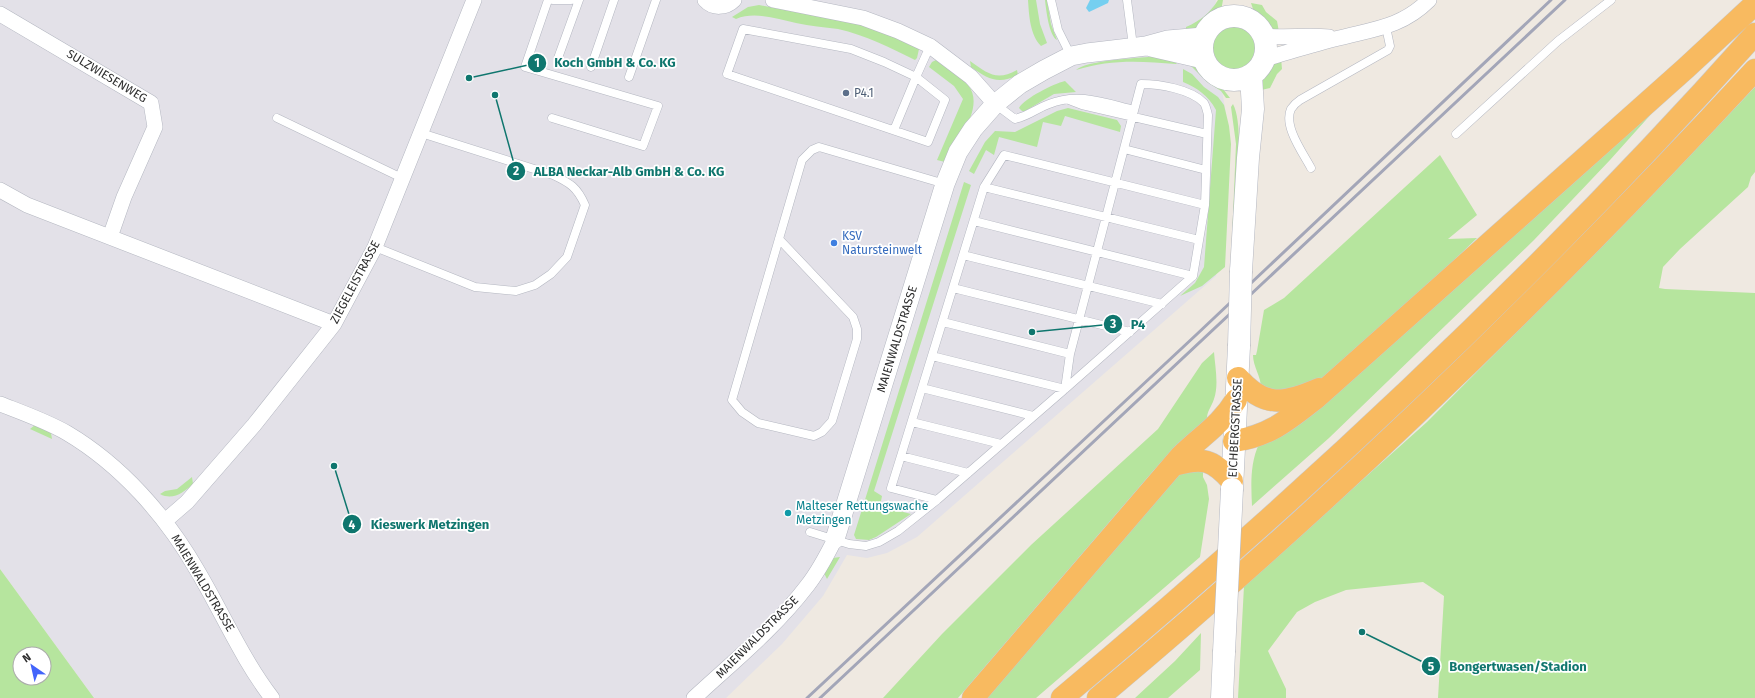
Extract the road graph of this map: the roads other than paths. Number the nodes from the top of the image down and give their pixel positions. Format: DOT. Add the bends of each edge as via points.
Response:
graph roads {
  1 [pos="474,0"];
  2 [pos="548,0"];
  3 [pos="553,0"];
  4 [pos="571,0"];
  5 [pos="579,0"];
  6 [pos="614,0"];
  7 [pos="656,0"];
  8 [pos="705,0"];
  9 [pos="734,0"];
  10 [pos="773,0"];
  11 [pos="1051,0"];
  12 [pos="1127,0"];
  13 [pos="1429,0"];
  14 [pos="1611,0"];
  15 [pos="1755,4"];
  16 [pos="1227,8"];
  17 [pos="1247,9"];
  18 [pos="0,14"];
  19 [pos="1386,27"];
  20 [pos="1755,34"];
  21 [pos="1203,36"];
  22 [pos="1264,36"];
  23 [pos="1340,37"];
  24 [pos="930,46"];
  25 [pos="1140,46"];
  26 [pos="1071,56"];
  27 [pos="558,58"];
  28 [pos="1203,59"];
  29 [pos="591,66"];
  30 [pos="1258,67"];
  31 [pos="1755,70"];
  32 [pos="629,77"];
  33 [pos="916,77"];
  34 [pos="1230,80"];
  35 [pos="995,104"];
  36 [pos="1133,113"];
  37 [pos="277,118"];
  38 [pos="552,118"];
  39 [pos="894,130"];
  40 [pos="421,133"];
  41 [pos="1207,134"];
  42 [pos="1456,134"];
  43 [pos="1124,149"];
  44 [pos="1248,158"];
  45 [pos="1311,168"];
  46 [pos="1206,170"];
  47 [pos="402,178"];
  48 [pos="1115,182"];
  49 [pos="944,184"];
  50 [pos="984,187"];
  51 [pos="0,190"];
  52 [pos="1205,205"];
  53 [pos="1106,217"];
  54 [pos="974,221"];
  55 [pos="110,237"];
  56 [pos="779,239"];
  57 [pos="1199,240"];
  58 [pos="375,247"];
  59 [pos="1097,252"];
  60 [pos="963,254"];
  61 [pos="1193,276"];
  62 [pos="1088,286"];
  63 [pos="953,288"];
  64 [pos="1162,304"];
  65 [pos="1079,320"];
  66 [pos="943,322"];
  67 [pos="334,324"];
  68 [pos="1130,332"];
  69 [pos="1070,354"];
  70 [pos="932,356"];
  71 [pos="1238,378"];
  72 [pos="1336,381"];
  73 [pos="922,388"];
  74 [pos="1065,389"];
  75 [pos="1236,400"];
  76 [pos="0,404"];
  77 [pos="1033,416"];
  78 [pos="912,422"];
  79 [pos="1234,441"];
  80 [pos="1000,444"];
  81 [pos="901,456"];
  82 [pos="1174,465"];
  83 [pos="968,472"];
  84 [pos="1232,485"];
  85 [pos="937,500"];
  86 [pos="165,521"];
  87 [pos="810,532"];
  88 [pos="835,539"];
  89 [pos="272,698"];
  90 [pos="694,698"];
  91 [pos="973,698"];
  92 [pos="1062,698"];
  93 [pos="1098,698"];
  94 [pos="1222,698"];
  1 -- 40 [label="street, ZIEGELEISTRASSE"];
  2 -- 38 [label="lane" via="525,67 658,106 642,146"];
  3 -- 4 [label="lane"];
  5 -- 27 [label="lane"];
  6 -- 29 [label="lane"];
  7 -- 32 [label="lane"];
  8 -- 9 [label="street" via="715,7 723,7"];
  10 -- 24 [label="street" via="863,18 898,30"];
  11 -- 26 [label="lane" via="1058,30"];
  12 -- 25 [label="lane"];
  13 -- 19 [label="street" via="1412,14"];
  14 -- 42 [label="lane" via="1558,41"];
  15 -- 72 [label="highway"];
  16 -- 17 [label="main road" via="1237,16"];
  16 -- 21 [label="main road"];
  17 -- 22 [label="main road"];
  18 -- 55 [label="street, SULZWIESENWEG" via="151,102 155,127 124,197"];
  19 -- 23 [label="street"];
  19 -- 45 [label="lane" via="1390,38 1388,50 1300,100 1291,108 1289,121 1295,140"];
  20 -- 92 [label="highway" via="1633,166 1404,394 1195,585"];
  21 -- 25 [label="street, MAIENWALDSTRASSE"];
  21 -- 28 [label="main road"];
  22 -- 23 [label="street"];
  22 -- 30 [label="main road, EICHBERGSTRASSE" via="1266,43"];
  23 -- 30 [label="street"];
  24 -- 33 [label="lane"];
  24 -- 35 [label="street" via="971,77"];
  25 -- 26 [label="street, MAIENWALDSTRASSE"];
  25 -- 28 [label="street, MAIENWALDSTRASSE"];
  26 -- 35 [label="street, MAIENWALDSTRASSE" via="1020,84"];
  28 -- 34 [label="main road" via="1214,73"];
  30 -- 34 [label="main road" via="1241,79"];
  30 -- 44 [label="main road, EICHBERGSTRASSE"];
  31 -- 93 [label="highway" via="1649,183 1422,409 1217,597"];
  33 -- 39 [label="lane"];
  33 -- 39 [label="lane" via="945,100 928,142"];
  33 -- 39 [label="lane" via="851,49 743,29 727,74"];
  34 -- 44 [label="main road, EICHBERGSTRASSE" via="1238,100"];
  35 -- 36 [label="lane" via="1015,119 1064,99 1082,105"];
  35 -- 49 [label="street, MAIENWALDSTRASSE" via="973,129 958,152"];
  36 -- 41 [label="lane"];
  36 -- 41 [label="lane" via="1141,84 1155,84 1180,91 1196,97 1205,104 1208,115"];
  36 -- 43 [label="lane"];
  37 -- 47 [label="lane"];
  40 -- 47 [label="street, ZIEGELEISTRASSE"];
  40 -- 58 [label="lane" via="553,175 570,183 580,193 585,205 567,257 551,274 535,285 516,291 475,287"];
  41 -- 46 [label="lane"];
  43 -- 46 [label="lane"];
  43 -- 48 [label="lane"];
  44 -- 71 [label="main road, EICHBERGSTRASSE, bridge"];
  46 -- 52 [label="lane"];
  47 -- 58 [label="street, ZIEGELEISTRASSE"];
  48 -- 50 [label="lane" via="1004,154"];
  48 -- 52 [label="lane"];
  48 -- 53 [label="lane"];
  49 -- 56 [label="lane" via="819,147 802,160"];
  49 -- 88 [label="street, MAIENWALDSTRASSE"];
  50 -- 53 [label="lane"];
  50 -- 54 [label="lane"];
  51 -- 55 [label="street" via="27,205"];
  52 -- 57 [label="lane"];
  53 -- 57 [label="lane"];
  53 -- 59 [label="lane"];
  54 -- 59 [label="lane"];
  54 -- 60 [label="lane"];
  55 -- 67 [label="street"];
  56 -- 56 [label="lane" via="732,400 742,412 758,423 814,436 822,432 832,421 857,338 857,329 853,316"];
  57 -- 61 [label="lane"];
  58 -- 67 [label="street, ZIEGELEISTRASSE"];
  59 -- 61 [label="lane"];
  59 -- 62 [label="lane"];
  60 -- 62 [label="lane"];
  60 -- 63 [label="lane"];
  61 -- 64 [label="lane"];
  62 -- 64 [label="lane"];
  62 -- 65 [label="lane"];
  63 -- 65 [label="lane"];
  63 -- 66 [label="lane"];
  64 -- 68 [label="lane"];
  65 -- 68 [label="lane"];
  65 -- 69 [label="lane"];
  66 -- 69 [label="lane"];
  66 -- 70 [label="lane"];
  67 -- 86 [label="street, ZIEGELEISTRASSE" via="254,425 187,502"];
  68 -- 74 [label="lane"];
  69 -- 74 [label="lane"];
  70 -- 73 [label="lane"];
  70 -- 74 [label="lane"];
  71 -- 72 [label="highway" via="1256,396 1268,400 1308,394"];
  71 -- 75 [label="main road, EICHBERGSTRASSE"];
  72 -- 79 [label="highway" via="1289,419 1268,432"];
  73 -- 77 [label="lane"];
  73 -- 78 [label="lane"];
  74 -- 77 [label="lane"];
  75 -- 79 [label="main road, EICHBERGSTRASSE"];
  75 -- 82 [label="highway" via="1218,425"];
  76 -- 86 [label="street, MAIENWALDSTRASSE" via="67,433 90,449 114,468"];
  77 -- 80 [label="lane"];
  78 -- 80 [label="lane"];
  78 -- 81 [label="lane"];
  79 -- 84 [label="main road, EICHBERGSTRASSE"];
  80 -- 83 [label="lane"];
  81 -- 83 [label="lane"];
  81 -- 85 [label="lane" via="891,488"];
  82 -- 84 [label="highway" via="1192,461 1210,462 1220,467"];
  82 -- 91 [label="highway"];
  83 -- 85 [label="lane"];
  84 -- 94 [label="main road, EICHBERGSTRASSE, bridge"];
  85 -- 88 [label="lane" via="898,531 879,542 866,546"];
  86 -- 89 [label="street, MAIENWALDSTRASSE" via="197,569 247,659"];
  87 -- 88 [label="lane"];
  88 -- 90 [label="street, MAIENWALDSTRASSE" via="820,567 789,609"];
}
